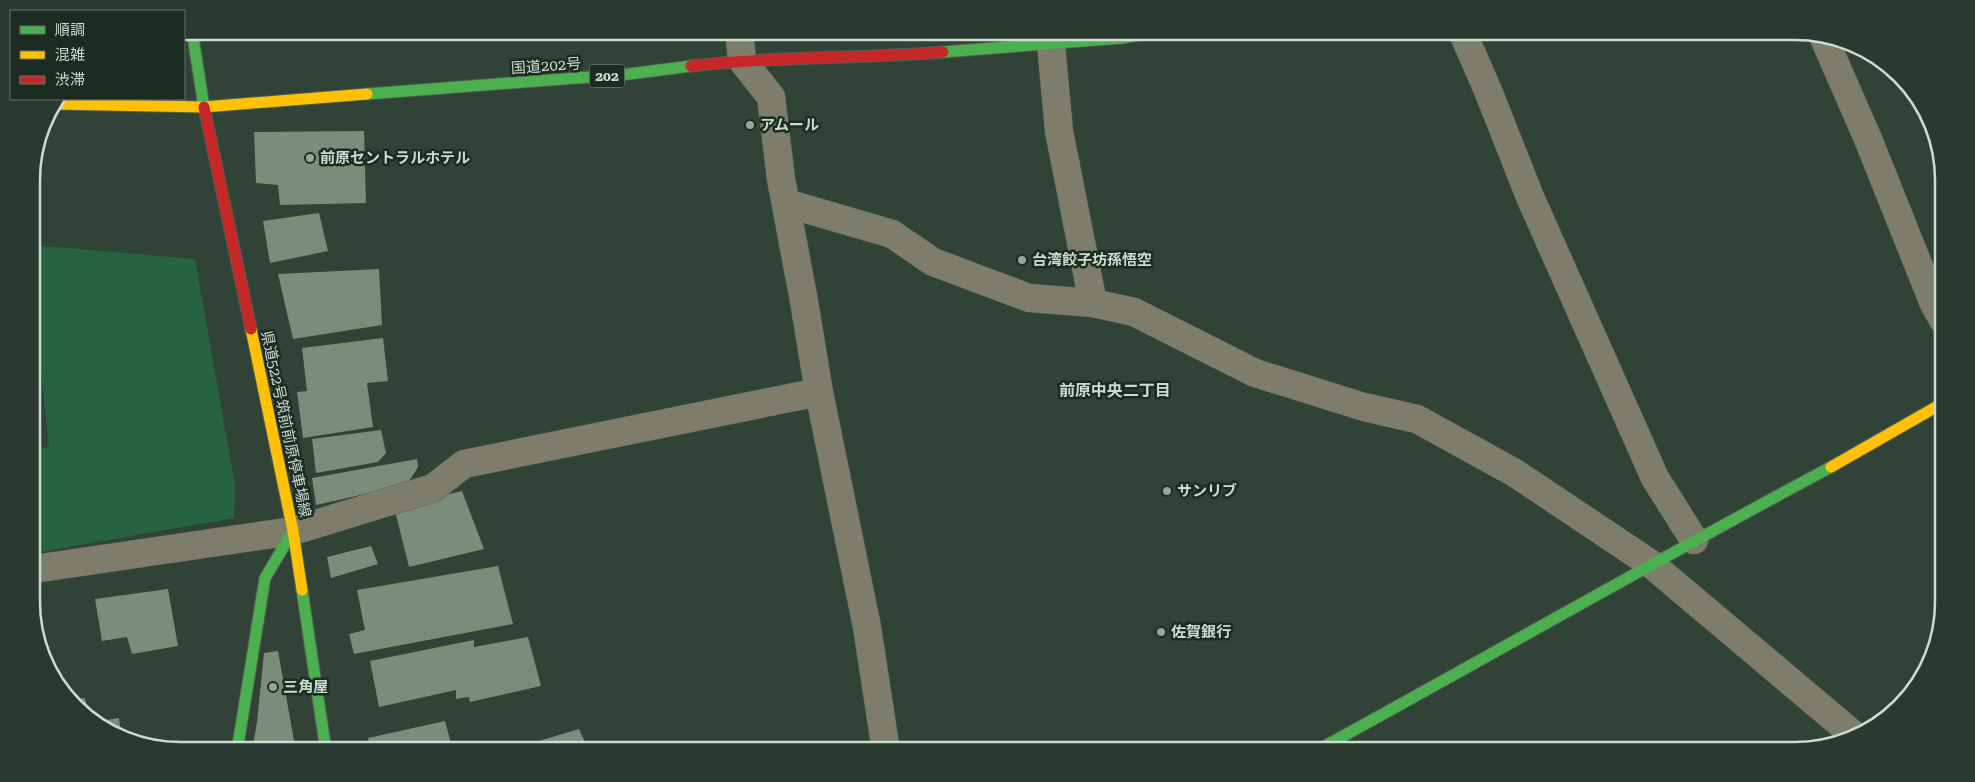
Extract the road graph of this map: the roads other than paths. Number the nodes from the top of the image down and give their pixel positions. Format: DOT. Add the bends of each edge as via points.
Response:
graph roads {
  1 [pos="193,40"];
  2 [pos="740,40"];
  3 [pos="1098,40"];
  4 [pos="1466,40"];
  5 [pos="1050,44"];
  6 [pos="1826,44"];
  7 [pos="742,60"];
  8 [pos="63,104"];
  9 [pos="204,107"];
  10 [pos="786,203"];
  11 [pos="1093,303"];
  12 [pos="1935,306"];
  13 [pos="819,392"];
  14 [pos="1935,408"];
  15 [pos="293,531"];
  16 [pos="1694,540"];
  17 [pos="1651,564"];
  18 [pos="40,568"];
  19 [pos="1849,730"];
  20 [pos="238,742"];
  21 [pos="325,742"];
  22 [pos="885,742"];
  23 [pos="1331,742"];
  1 -- 9 [label="main road, 県道522号筑前前原停車場線"];
  2 -- 7 [label="street"];
  3 -- 5 [label="main road, 国道202号 / 202"];
  4 -- 16 [label="street" via="1530,197 1655,478"];
  5 -- 7 [label="main road, 国道202号 / 202" via="884,57"];
  5 -- 11 [label="street" via="1059,131"];
  6 -- 12 [label="street"];
  7 -- 9 [label="main road, 国道202号 / 202" via="629,74"];
  7 -- 10 [label="street" via="771,97"];
  8 -- 9 [label="main road, 国道202号 / 202"];
  9 -- 15 [label="main road, 県道522号筑前前原停車場線"];
  10 -- 11 [label="street" via="892,234 933,262 1029,298"];
  10 -- 13 [label="street"];
  11 -- 17 [label="street" via="1134,312 1255,373 1364,407 1417,419 1516,472"];
  13 -- 15 [label="street" via="464,464 434,488"];
  13 -- 22 [label="street" via="867,627"];
  14 -- 16 [label="main road"];
  15 -- 18 [label="street"];
  15 -- 20 [label="main road" via="265,578"];
  15 -- 21 [label="main road, 県道522号筑前前原停車場線"];
  16 -- 17 [label="main road"];
  17 -- 19 [label="street"];
  17 -- 23 [label="main road"];
}
